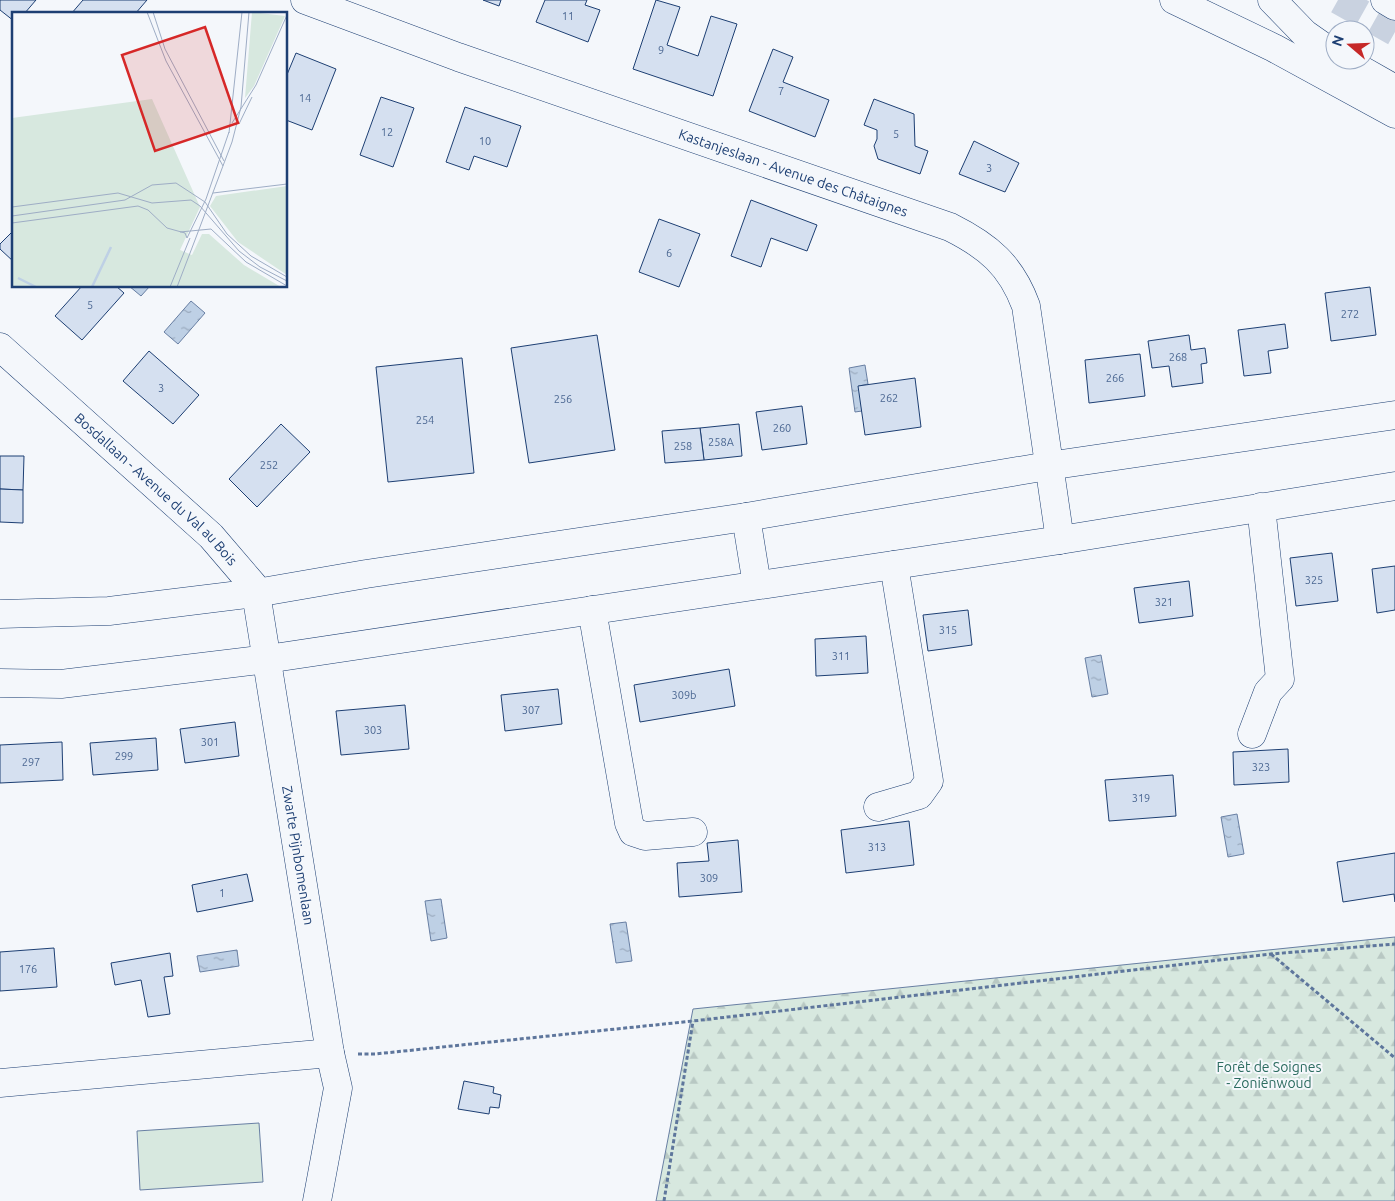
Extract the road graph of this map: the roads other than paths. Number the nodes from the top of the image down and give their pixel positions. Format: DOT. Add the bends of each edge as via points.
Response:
graph roads {
  1 [pos="305,0"];
  2 [pos="1174,0"];
  3 [pos="1272,0"];
  4 [pos="1385,0"];
  5 [pos="1395,6"];
  6 [pos="1325,48"];
  7 [pos="1362,70"];
  8 [pos="1395,89"];
  9 [pos="1395,114"];
  10 [pos="0,347"];
  11 [pos="1395,415"];
  12 [pos="1048,466"];
  13 [pos="1395,486"];
  14 [pos="1261,507"];
  15 [pos="746,517"];
  16 [pos="1060,540"];
  17 [pos="894,565"];
  18 [pos="757,585"];
  19 [pos="256,593"];
  20 [pos="592,610"];
  21 [pos="0,614"];
  22 [pos="267,659"];
  23 [pos="0,683"];
  24 [pos="1252,734"];
  25 [pos="878,807"];
  26 [pos="693,832"];
  27 [pos="330,1053"];
  28 [pos="0,1083"];
  29 [pos="317,1201"];
  1 -- 12 [label="main road, Kastanjeslaan - Avenue des Châtaignes" via="458,57 950,227 974,239 1009,270 1026,306"];
  2 -- 9 [label="main road" via="1274,48"];
  3 -- 6 [label="main road" via="1305,34"];
  4 -- 5 [label="main road"];
  7 -- 8 [label="main road"];
  10 -- 19 [label="main road, Bosdallaan - Avenue du Val au Bois" via="211,536 253,585"];
  11 -- 12 [label="main road"];
  12 -- 15 [label="main road"];
  12 -- 16 [label="main road, Kastanjeslaan - Avenue des Châtaignes"];
  13 -- 14 [label="main road"];
  14 -- 16 [label="main road"];
  14 -- 24 [label="main road" via="1280,679 1268,692"];
  15 -- 18 [label="main road"];
  15 -- 19 [label="main road"];
  16 -- 17 [label="main road"];
  17 -- 18 [label="main road"];
  17 -- 25 [label="main road" via="929,781 919,795"];
  18 -- 20 [label="main road"];
  19 -- 21 [label="main road" via="109,611"];
  19 -- 22 [label="main road, Bosdallaan - Avenue du Val au Bois"];
  20 -- 22 [label="main road"];
  20 -- 26 [label="main road" via="633,832 645,836"];
  22 -- 23 [label="main road" via="61,684"];
  22 -- 27 [label="main road, Zwarte Pijnbomenlaan"];
  27 -- 28 [label="main road"];
  27 -- 29 [label="main road, Zwarte Pijnbomenlaan" via="338,1088"];
}
